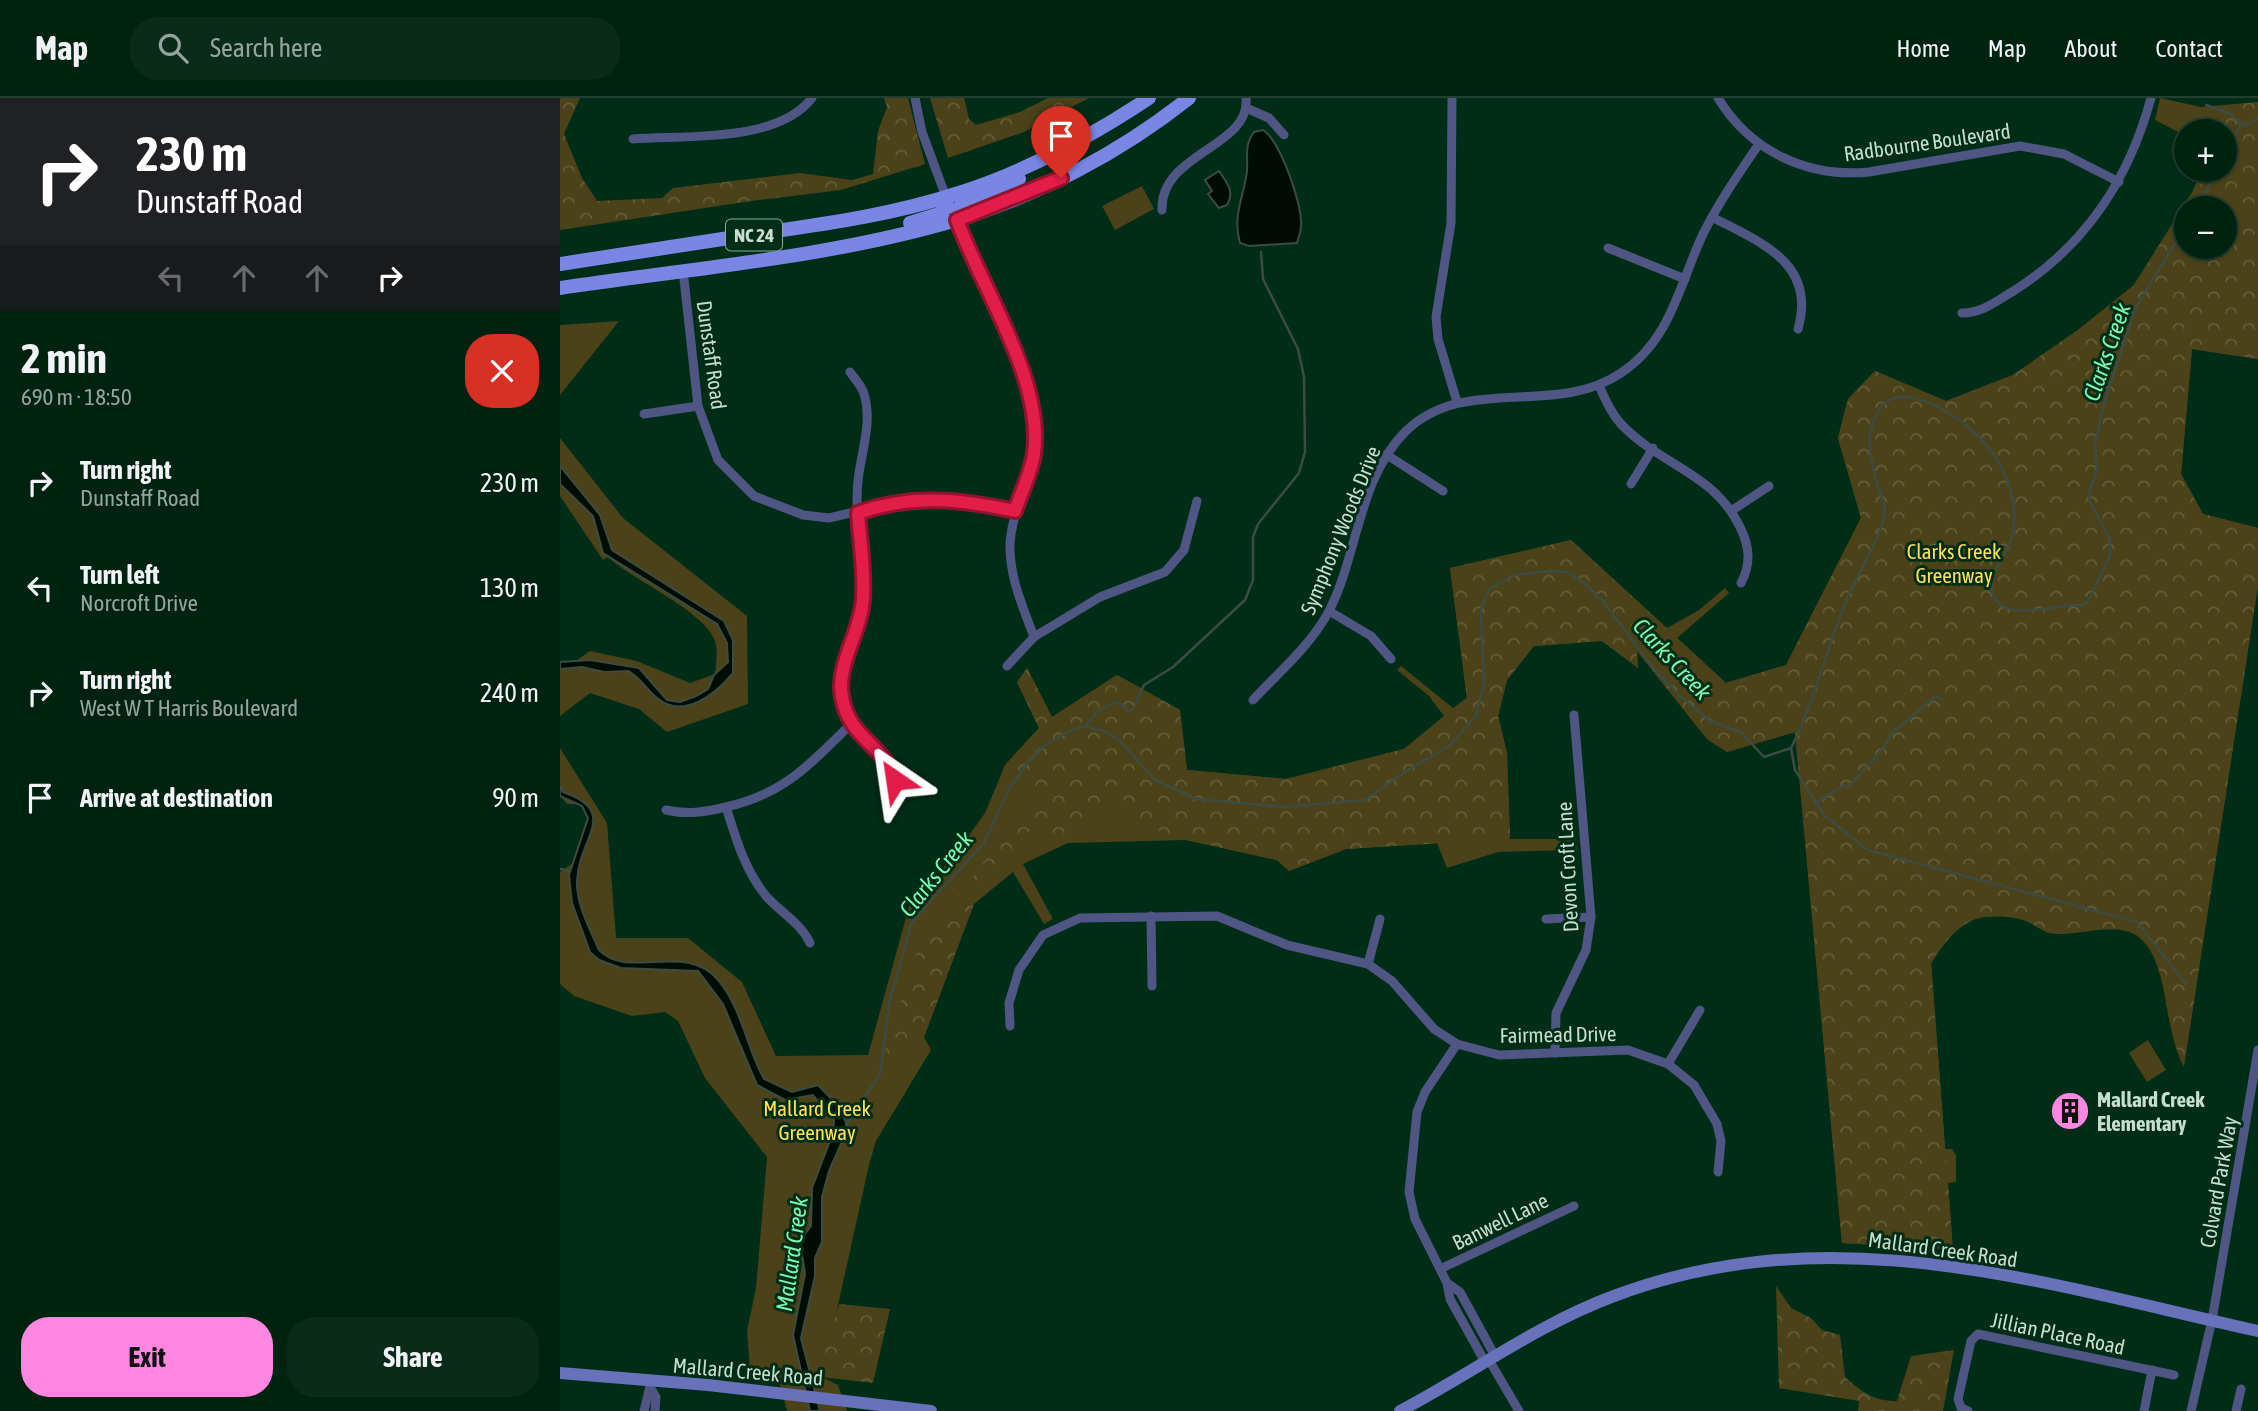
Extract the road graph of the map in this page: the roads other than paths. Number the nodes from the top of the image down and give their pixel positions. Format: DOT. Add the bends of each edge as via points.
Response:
graph roads {
  1 [pos="812,98"];
  2 [pos="915,98"];
  3 [pos="1149,98"];
  4 [pos="1189,98"];
  5 [pos="1246,98"];
  6 [pos="1452,98"];
  7 [pos="1718,98"];
  8 [pos="2151,98"];
  9 [pos="1246,108"];
  10 [pos="1283,131"];
  11 [pos="633,139"];
  12 [pos="1759,144"];
  13 [pos="1067,148"];
  14 [pos="2119,182"];
  15 [pos="946,197"];
  16 [pos="1165,207"];
  17 [pos="1712,217"];
  18 [pos="957,220"];
  19 [pos="860,242"];
  20 [pos="1608,248"];
  21 [pos="560,264"];
  22 [pos="683,270"];
  23 [pos="1685,279"];
  24 [pos="560,288"];
  25 [pos="1962,313"];
  26 [pos="1798,329"];
  27 [pos="850,372"];
  28 [pos="1599,385"];
  29 [pos="1457,402"];
  30 [pos="698,406"];
  31 [pos="644,414"];
  32 [pos="1653,449"];
  33 [pos="1387,455"];
  34 [pos="1631,484"];
  35 [pos="1769,486"];
  36 [pos="1443,491"];
  37 [pos="1197,501"];
  38 [pos="1015,511"];
  39 [pos="1731,511"];
  40 [pos="858,513"];
  41 [pos="1741,583"];
  42 [pos="1329,611"];
  43 [pos="1034,637"];
  44 [pos="1391,659"];
  45 [pos="1007,666"];
  46 [pos="1253,700"];
  47 [pos="1574,715"];
  48 [pos="850,725"];
  49 [pos="895,780"];
  50 [pos="726,807"];
  51 [pos="666,810"];
  52 [pos="1151,916"];
  53 [pos="1591,917"];
  54 [pos="1380,919"];
  55 [pos="1546,919"];
  56 [pos="810,943"];
  57 [pos="1368,964"];
  58 [pos="1152,986"];
  59 [pos="1700,1010"];
  60 [pos="1010,1026"];
  61 [pos="1457,1044"];
  62 [pos="2258,1050"];
  63 [pos="1555,1053"];
  64 [pos="1668,1064"];
  65 [pos="2256,1080"];
  66 [pos="1718,1172"];
  67 [pos="1574,1206"];
  68 [pos="1440,1269"];
  69 [pos="2212,1321"];
  70 [pos="2258,1331"];
  71 [pos="1490,1359"];
  72 [pos="2152,1370"];
  73 [pos="560,1373"];
  74 [pos="2174,1375"];
  75 [pos="651,1385"];
  76 [pos="2241,1389"];
  77 [pos="644,1411"];
  78 [pos="655,1411"];
  79 [pos="931,1411"];
  80 [pos="1400,1411"];
  81 [pos="1519,1411"];
  82 [pos="1968,1411"];
  83 [pos="2144,1411"];
  84 [pos="2191,1411"];
  85 [pos="2236,1411"];
  1 -- 11 [label="street" via="790,118 765,129"];
  2 -- 15 [label="street"];
  3 -- 13 [label="main road, NC 24"];
  4 -- 18 [label="main road, NC 24" via="1087,164"];
  5 -- 9 [label="street"];
  6 -- 29 [label="street" via="1451,223 1436,317"];
  7 -- 12 [label="street, Radbourne Boulevard"];
  8 -- 14 [label="street"];
  9 -- 10 [label="street" via="1261,112"];
  9 -- 16 [label="street" via="1234,128 1173,175"];
  12 -- 14 [label="street, Radbourne Boulevard" via="1810,168 1851,173 2002,147 2038,147 2070,157"];
  12 -- 17 [label="street, Symphony Woods Drive"];
  13 -- 15 [label="main road, NC 24"];
  13 -- 18 [label="main road" via="1031,173 963,203"];
  14 -- 25 [label="street" via="2089,226 2054,262 1983,309"];
  15 -- 19 [label="main road" via="947,207 939,214"];
  15 -- 21 [label="main road, NC 24" via="836,222"];
  17 -- 23 [label="street, Symphony Woods Drive"];
  17 -- 26 [label="street" via="1770,247 1787,263 1801,301"];
  18 -- 19 [label="main road, NC 24"];
  18 -- 38 [label="street" via="1034,410 1034,456"];
  19 -- 22 [label="main road, NC 24"];
  20 -- 23 [label="street"];
  22 -- 24 [label="main road, NC 24"];
  22 -- 30 [label="street, Dunstaff Road"];
  23 -- 28 [label="street, Symphony Woods Drive" via="1670,318 1649,349"];
  27 -- 40 [label="street" via="864,394 867,433 858,475"];
  28 -- 29 [label="street, Symphony Woods Drive" via="1569,393"];
  28 -- 32 [label="street" via="1622,425"];
  29 -- 33 [label="street, Symphony Woods Drive" via="1412,426"];
  30 -- 31 [label="street"];
  30 -- 40 [label="street, Dunstaff Road" via="718,460 754,496 803,515 829,518"];
  32 -- 34 [label="street"];
  32 -- 39 [label="street" via="1699,478"];
  33 -- 36 [label="street"];
  33 -- 42 [label="street, Symphony Woods Drive"];
  35 -- 39 [label="street"];
  37 -- 43 [label="street" via="1184,550 1165,572 1100,597"];
  38 -- 40 [label="street, Dunstaff Road" via="958,499 879,506"];
  38 -- 43 [label="street" via="1010,544 1014,583"];
  39 -- 41 [label="street" via="1748,549"];
  40 -- 48 [label="street" via="863,598 857,633 841,674"];
  42 -- 44 [label="street" via="1371,636"];
  42 -- 46 [label="street, Symphony Woods Drive" via="1310,639"];
  43 -- 45 [label="street"];
  47 -- 53 [label="street, Devon Croft Lane"];
  48 -- 49 [label="street" via="891,764"];
  48 -- 50 [label="street" via="785,786 752,802"];
  50 -- 51 [label="street" via="691,814"];
  50 -- 56 [label="street" via="756,883"];
  52 -- 57 [label="street, Fairmead Drive" via="1217,916 1287,945"];
  52 -- 58 [label="street"];
  52 -- 60 [label="street, Fairmead Drive" via="1080,918 1043,935 1019,970 1009,1003"];
  53 -- 55 [label="street"];
  53 -- 63 [label="street, Devon Croft Lane" via="1587,950 1556,1013"];
  54 -- 57 [label="street"];
  57 -- 61 [label="street, Fairmead Drive" via="1392,981 1434,1029"];
  59 -- 64 [label="street"];
  61 -- 63 [label="street, Fairmead Drive" via="1499,1055"];
  61 -- 68 [label="street" via="1417,1112 1409,1170 1415,1219"];
  62 -- 65 [label="street, Colvard Park Way"];
  63 -- 64 [label="street, Fairmead Drive" via="1628,1050"];
  64 -- 66 [label="street, Fairmead Drive" via="1694,1085 1717,1124 1721,1141"];
  65 -- 69 [label="street, Colvard Park Way"];
  67 -- 68 [label="street, Banwell Lane"];
  68 -- 71 [label="street" via="1447,1283 1460,1292"];
  69 -- 70 [label="main road, Mallard Creek Road"];
  69 -- 71 [label="main road, Mallard Creek Road" via="1942,1264 1862,1256 1806,1257 1722,1266 1644,1286 1576,1312"];
  69 -- 84 [label="street, Colvard Park Way"];
  71 -- 80 [label="main road, Mallard Creek Road"];
  71 -- 81 [label="street"];
  72 -- 74 [label="street, Jillian Place Road"];
  72 -- 82 [label="street, Jillian Place Road" via="1978,1334 1971,1341 1958,1399"];
  72 -- 83 [label="street"];
  73 -- 75 [label="main road, Mallard Creek Road"];
  75 -- 77 [label="street"];
  75 -- 78 [label="street"];
  75 -- 79 [label="main road, Mallard Creek Road" via="782,1393"];
  76 -- 85 [label="street"];
}
